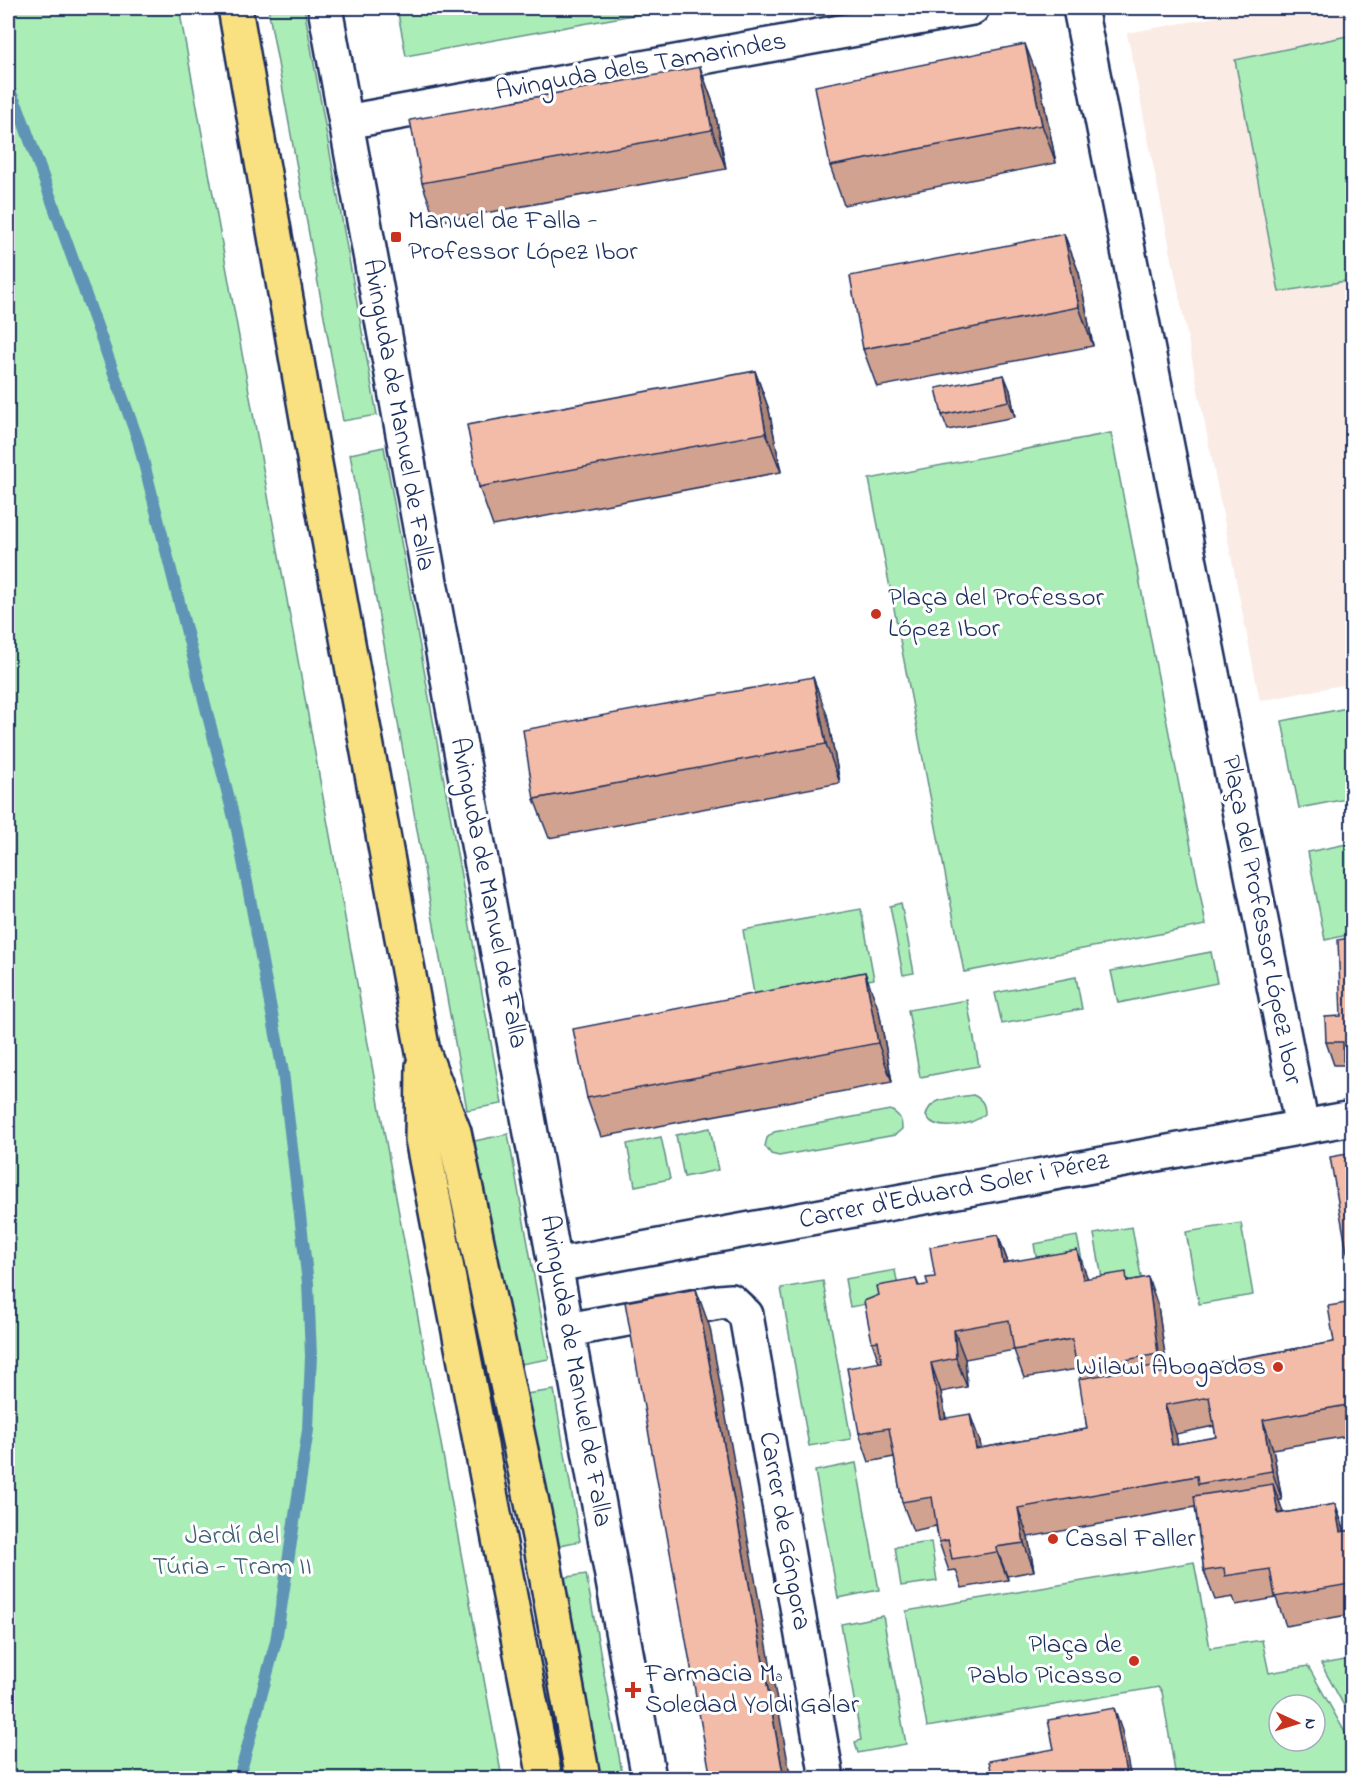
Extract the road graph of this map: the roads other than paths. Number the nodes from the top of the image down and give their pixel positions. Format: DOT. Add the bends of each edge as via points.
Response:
graph roads {
  1 [pos="235,8"];
  2 [pos="325,8"];
  3 [pos="972,8"];
  4 [pos="1080,8"];
  5 [pos="346,123"];
  6 [pos="423,1052"];
  7 [pos="1353,1118"];
  8 [pos="1302,1127"];
  9 [pos="556,1265"];
  10 [pos="568,1330"];
  11 [pos="544,1779"];
  12 [pos="583,1779"];
  13 [pos="649,1779"];
  14 [pos="827,1779"];
  1 -- 6 [label="main road"];
  2 -- 5 [label="street, Avinguda de Manuel de Falla"];
  3 -- 5 [label="street, Avinguda dels Tamarindes"];
  4 -- 8 [label="street, Plaça del Professor López Ibor"];
  5 -- 9 [label="street, Avinguda de Manuel de Falla"];
  6 -- 11 [label="main road" via="422,1139"];
  6 -- 12 [label="main road" via="454,1132 540,1541"];
  7 -- 8 [label="street, Carrer d'Eduard Soler i Pérez"];
  8 -- 9 [label="street, Carrer d'Eduard Soler i Pérez"];
  9 -- 10 [label="street, Avinguda de Manuel de Falla"];
  10 -- 13 [label="street, Avinguda de Manuel de Falla"];
  10 -- 14 [label="street, Carrer de Góngora" via="719,1302 731,1301 746,1315"];
}
